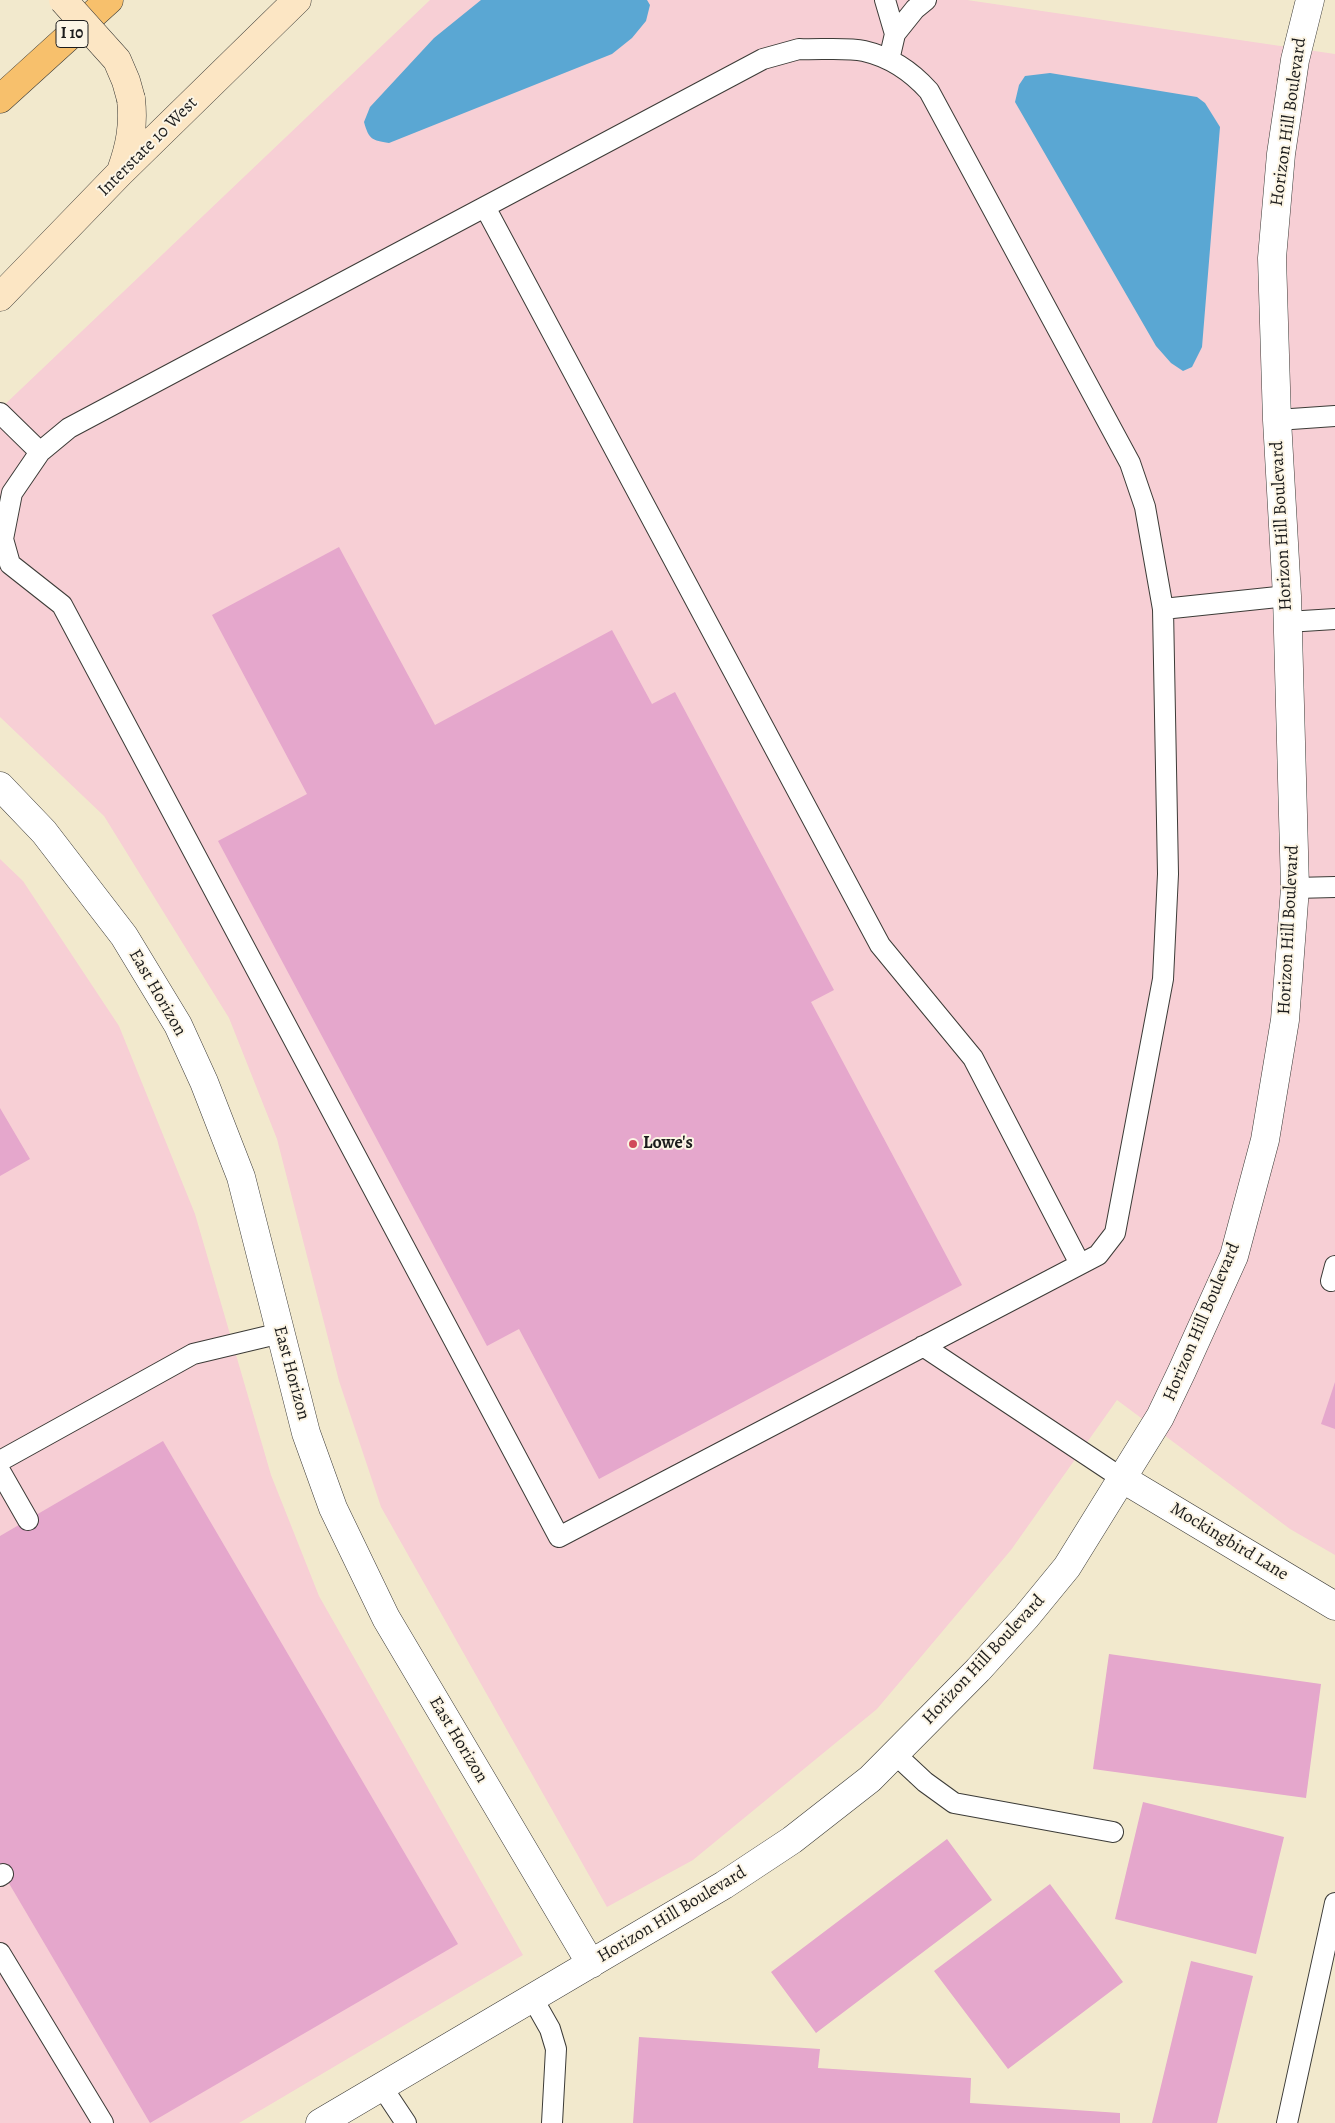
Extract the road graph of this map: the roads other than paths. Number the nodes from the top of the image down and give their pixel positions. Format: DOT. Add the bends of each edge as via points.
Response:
graph roads {
  1 [pos="64,0"];
  2 [pos="109,0"];
  3 [pos="297,0"];
  4 [pos="885,0"];
  5 [pos="926,0"];
  6 [pos="1310,0"];
  7 [pos="895,34"];
  8 [pos="889,60"];
  9 [pos="0,99"];
  10 [pos="119,174"];
  11 [pos="485,207"];
  12 [pos="0,297"];
  13 [pos="0,413"];
  14 [pos="1335,416"];
  15 [pos="1277,420"];
  16 [pos="40,452"];
  17 [pos="1286,596"];
  18 [pos="1163,610"];
  19 [pos="1335,619"];
  20 [pos="1287,622"];
  21 [pos="0,786"];
  22 [pos="1335,887"];
  23 [pos="1295,888"];
  24 [pos="1080,1264"];
  25 [pos="281,1334"];
  26 [pos="923,1346"];
  27 [pos="0,1461"];
  28 [pos="0,1471"];
  29 [pos="1123,1479"];
  30 [pos="28,1520"];
  31 [pos="1335,1606"];
  32 [pos="895,1754"];
  33 [pos="1113,1832"];
  34 [pos="1335,1903"];
  35 [pos="0,1953"];
  36 [pos="591,1964"];
  37 [pos="533,1999"];
  38 [pos="382,2087"];
  39 [pos="103,2123"];
  40 [pos="320,2123"];
  41 [pos="406,2123"];
  42 [pos="552,2123"];
  43 [pos="1287,2123"];
  1 -- 10 [label="main road, bridge" via="117,60 126,81 131,99 132,133"];
  2 -- 9 [label="highway, I 10"];
  3 -- 10 [label="main road, Interstate 10 West"];
  4 -- 7 [label="lane"];
  5 -- 7 [label="lane"];
  6 -- 15 [label="street, Horizon Hill Boulevard" via="1295,60 1274,230"];
  7 -- 8 [label="lane"];
  8 -- 11 [label="lane" via="863,51 799,49 763,59"];
  8 -- 18 [label="lane" via="915,76 930,91 1130,463 1145,507"];
  10 -- 12 [label="main road, Interstate 10 West"];
  11 -- 16 [label="lane" via="69,428"];
  11 -- 24 [label="lane" via="880,945 973,1058"];
  13 -- 16 [label="lane"];
  14 -- 15 [label="lane"];
  15 -- 17 [label="street, Horizon Hill Boulevard"];
  16 -- 26 [label="lane" via="12,493 3,539 10,564 62,605 559,1537"];
  17 -- 18 [label="lane"];
  17 -- 20 [label="street, Horizon Hill Boulevard"];
  18 -- 24 [label="lane" via="1168,874 1163,979 1114,1233 1098,1255"];
  19 -- 20 [label="lane"];
  20 -- 23 [label="street, Horizon Hill Boulevard"];
  21 -- 25 [label="street, East Horizon" via="44,832 124,936 178,1025 241,1177"];
  22 -- 23 [label="lane"];
  23 -- 29 [label="street, Horizon Hill Boulevard" via="1285,1020 1266,1140 1234,1256 1160,1417"];
  24 -- 26 [label="lane"];
  25 -- 27 [label="lane" via="193,1354"];
  25 -- 36 [label="street, East Horizon" via="306,1433 333,1508 386,1618"];
  26 -- 29 [label="lane"];
  28 -- 30 [label="lane"];
  29 -- 31 [label="street, Mockingbird Lane"];
  29 -- 32 [label="street, Horizon Hill Boulevard" via="1067,1567 1026,1617"];
  32 -- 33 [label="lane" via="954,1803"];
  32 -- 36 [label="street, Horizon Hill Boulevard" via="870,1779 792,1840 724,1885"];
  34 -- 43 [label="lane"];
  35 -- 39 [label="lane"];
  36 -- 37 [label="street, Horizon Hill Boulevard"];
  37 -- 38 [label="street, Horizon Hill Boulevard"];
  37 -- 42 [label="lane" via="550,2029 556,2048"];
  38 -- 40 [label="street, Horizon Hill Boulevard"];
  38 -- 41 [label="lane"];
}
